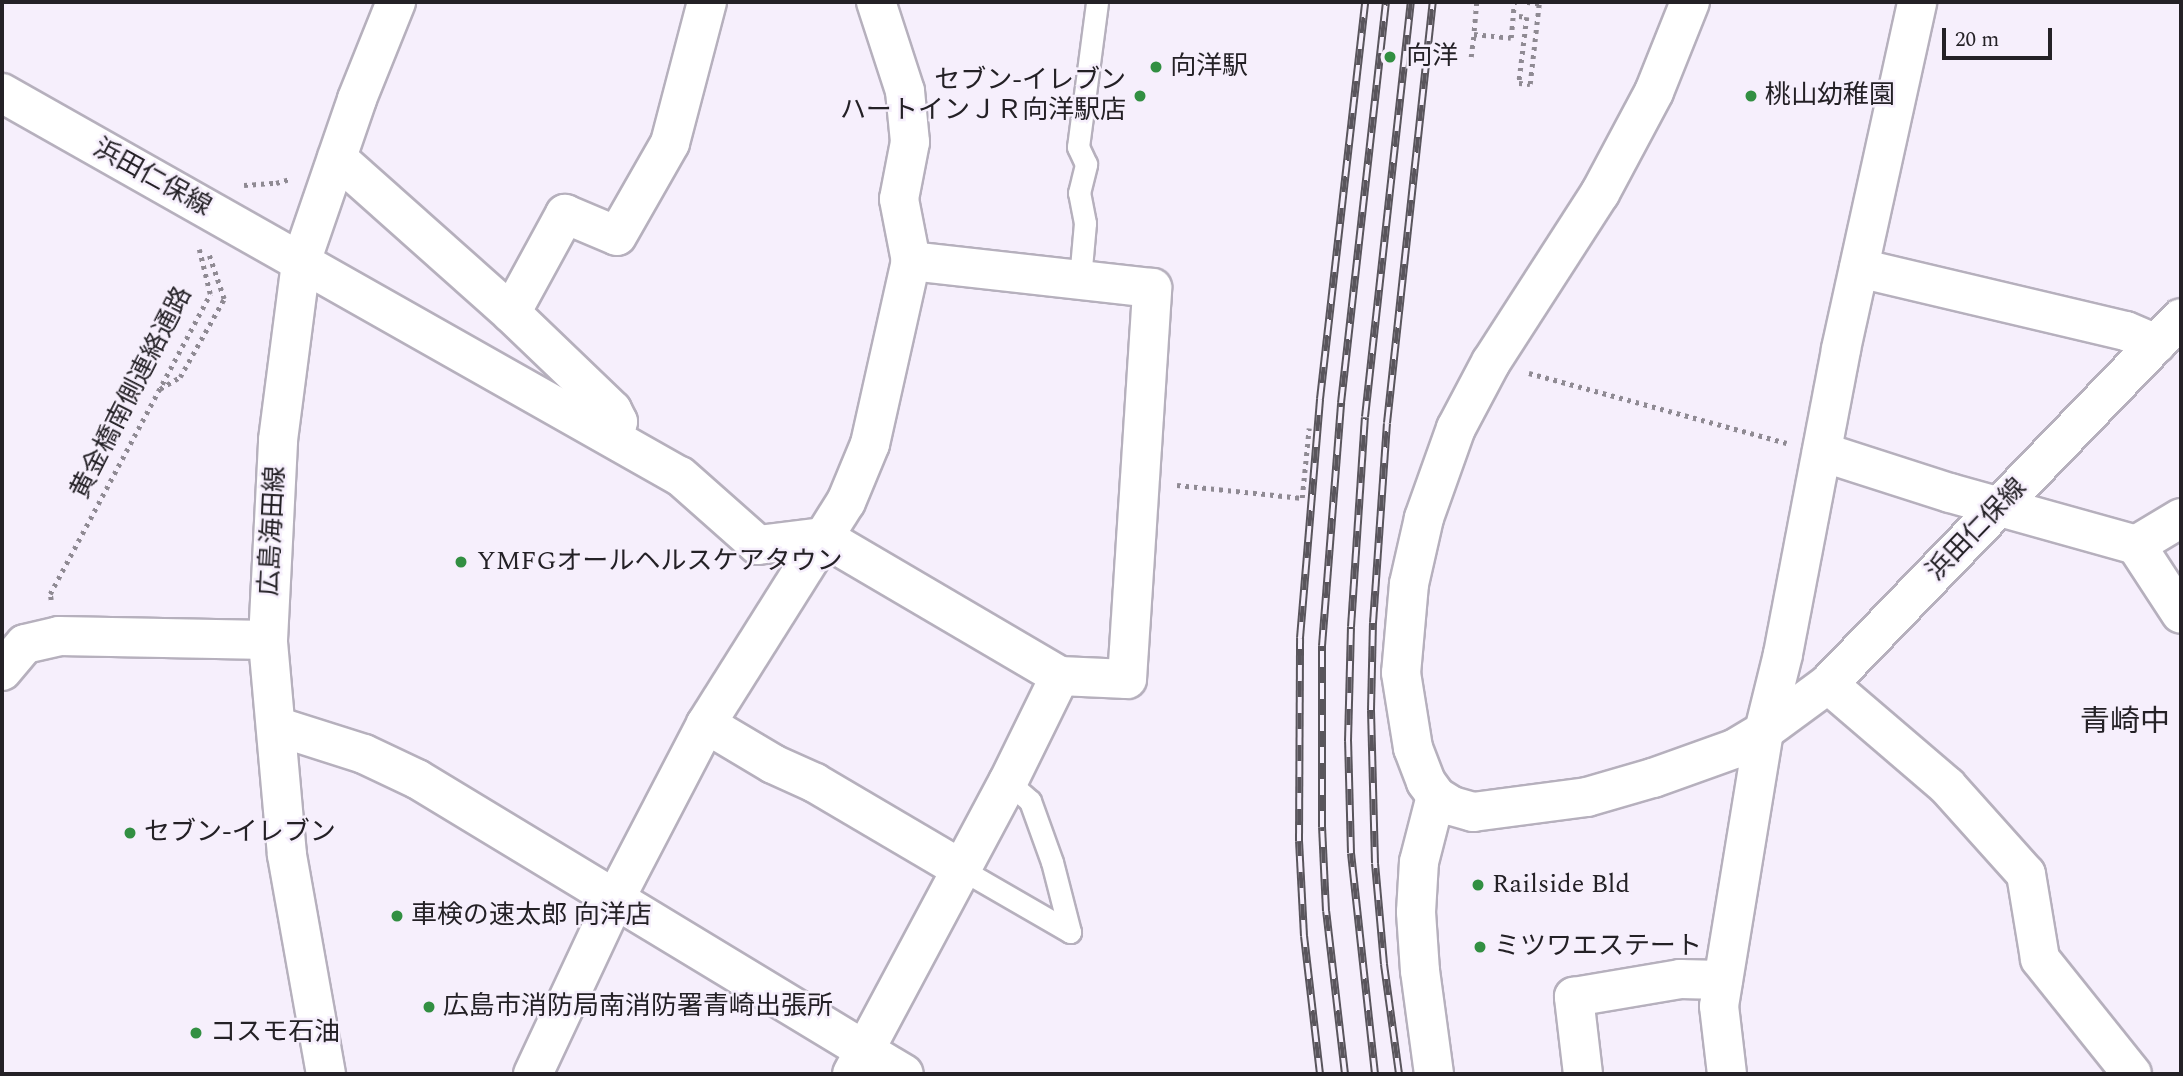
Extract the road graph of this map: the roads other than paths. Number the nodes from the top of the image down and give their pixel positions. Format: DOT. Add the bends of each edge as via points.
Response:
graph roads {
  1 [pos="396,2"];
  2 [pos="707,2"];
  3 [pos="876,2"];
  4 [pos="1097,2"];
  5 [pos="1690,2"];
  6 [pos="1917,2"];
  7 [pos="2,93"];
  8 [pos="337,158"];
  9 [pos="911,261"];
  10 [pos="301,262"];
  11 [pos="1859,268"];
  12 [pos="1080,279"];
  13 [pos="511,313"];
  14 [pos="2169,331"];
  15 [pos="613,437"];
  16 [pos="1822,452"];
  17 [pos="1999,507"];
  18 [pos="2181,518"];
  19 [pos="822,537"];
  20 [pos="2136,545"];
  21 [pos="2181,614"];
  22 [pos="268,640"];
  23 [pos="2,671"];
  24 [pos="1060,676"];
  25 [pos="1828,684"];
  26 [pos="706,724"];
  27 [pos="276,726"];
  28 [pos="1764,731"];
  29 [pos="1008,782"];
  30 [pos="1436,796"];
  31 [pos="961,869"];
  32 [pos="616,897"];
  33 [pos="1723,980"];
  34 [pos="858,1062"];
  35 [pos="326,1074"];
  36 [pos="533,1074"];
  37 [pos="905,1074"];
  38 [pos="1434,1074"];
  39 [pos="1583,1074"];
  40 [pos="1727,1074"];
  41 [pos="2132,1074"];
  1 -- 8 [label="street, 広島海田線"];
  2 -- 13 [label="street" via="670,143 617,236 565,214"];
  3 -- 9 [label="street" via="905,91 910,142 899,199"];
  4 -- 12 [label="lane" via="1078,147 1086,164 1079,193 1085,223"];
  5 -- 30 [label="street" via="1654,92 1600,193 1464,411 1424,518 1409,584 1401,673 1413,748"];
  6 -- 11 [label="street"];
  7 -- 10 [label="street, 浜田仁保線"];
  8 -- 10 [label="street, 広島海田線"];
  8 -- 13 [label="street"];
  9 -- 12 [label="street"];
  9 -- 19 [label="street" via="870,444 846,502"];
  10 -- 15 [label="street, 浜田仁保線"];
  10 -- 22 [label="street, 広島海田線" via="278,440"];
  11 -- 14 [label="street" via="2126,331"];
  11 -- 16 [label="street"];
  12 -- 24 [label="street" via="1152,288 1127,679"];
  13 -- 15 [label="street" via="612,410 618,422"];
  14 -- 17 [label="street, 浜田仁保線"];
  15 -- 19 [label="street, 浜田仁保線" via="680,475 758,545"];
  16 -- 17 [label="street"];
  16 -- 28 [label="street"];
  17 -- 20 [label="street"];
  17 -- 25 [label="street, 浜田仁保線"];
  18 -- 20 [label="street"];
  19 -- 24 [label="street"];
  19 -- 26 [label="street"];
  20 -- 21 [label="street"];
  22 -- 23 [label="street" via="59,636 25,644"];
  22 -- 27 [label="street, 広島海田線"];
  24 -- 29 [label="street"];
  25 -- 28 [label="street, 浜田仁保線"];
  25 -- 41 [label="street" via="1947,786 2026,874 2040,959"];
  26 -- 31 [label="street"];
  26 -- 32 [label="street"];
  27 -- 32 [label="street" via="364,754 417,779"];
  27 -- 35 [label="street, 広島海田線" via="287,855"];
  28 -- 30 [label="street, 浜田仁保線" via="1734,749 1587,797 1473,812"];
  28 -- 33 [label="street"];
  29 -- 31 [label="street"];
  29 -- 31 [label="lane" via="1030,801 1070,932"];
  30 -- 38 [label="street" via="1419,862 1416,912"];
  31 -- 34 [label="street"];
  32 -- 34 [label="street"];
  32 -- 36 [label="street"];
  33 -- 39 [label="street" via="1680,979 1574,997"];
  33 -- 40 [label="street" via="1719,1006"];
  34 -- 37 [label="street"];
}
